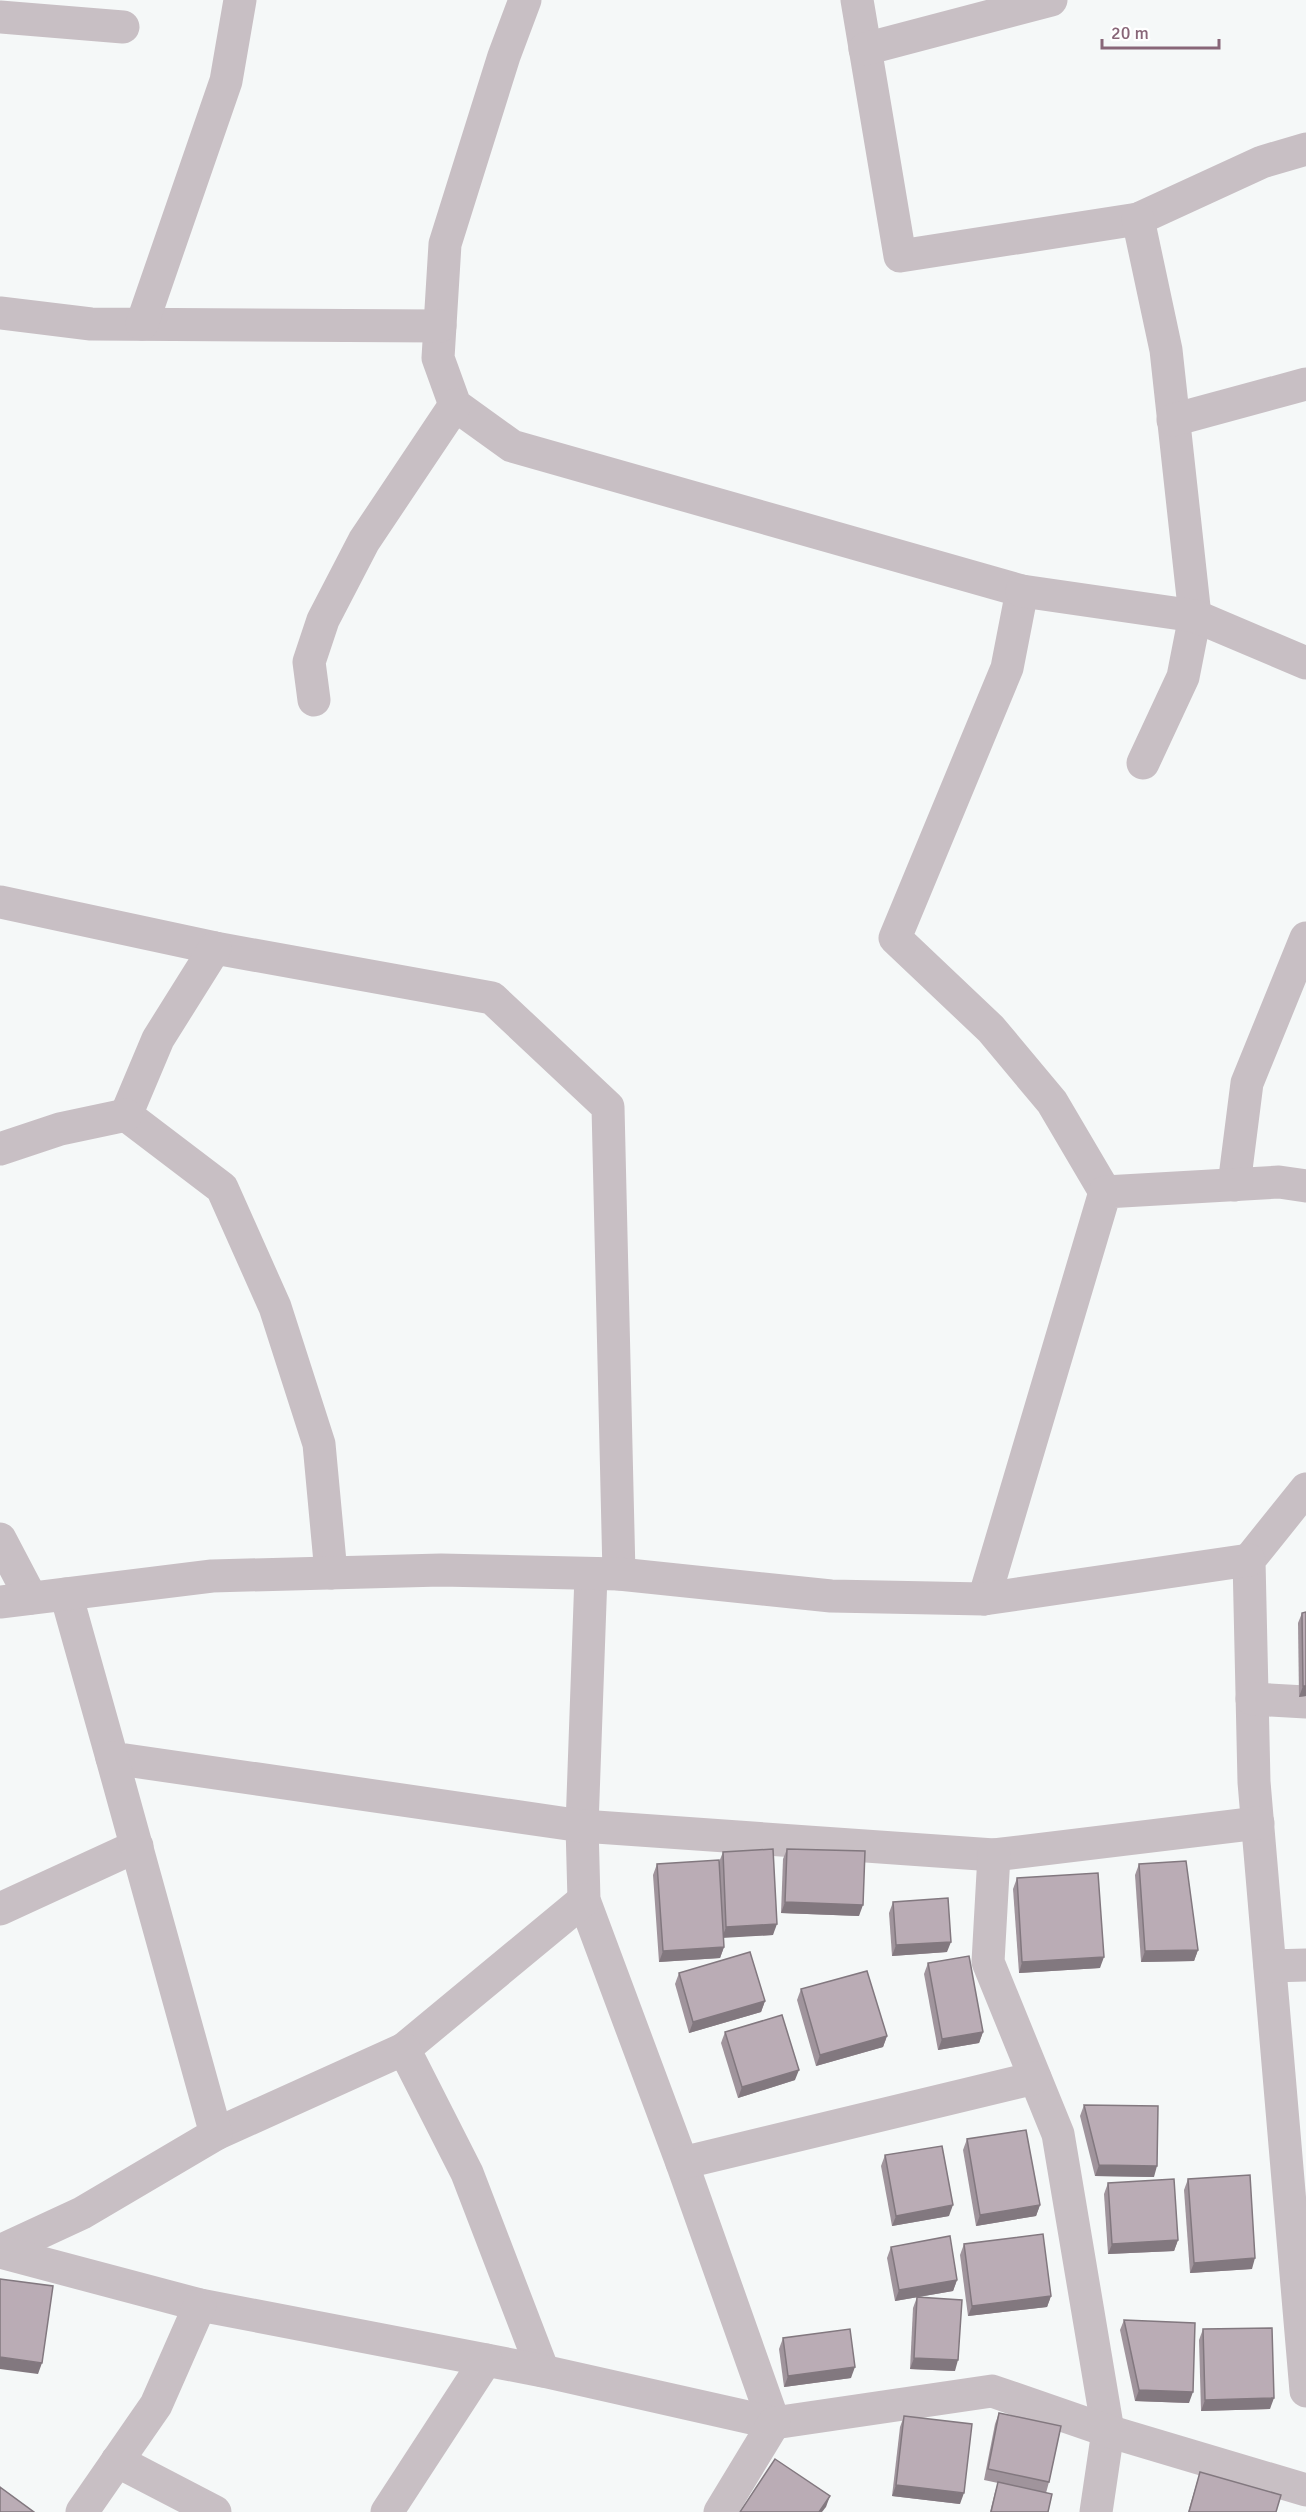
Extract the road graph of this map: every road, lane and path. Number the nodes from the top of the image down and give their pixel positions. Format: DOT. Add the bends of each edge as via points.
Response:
graph roads {
  1 [pos="108,0"];
  2 [pos="240,0"];
  3 [pos="525,0"];
  4 [pos="857,0"];
  5 [pos="1051,0"];
  6 [pos="0,17"];
  7 [pos="865,49"];
  8 [pos="1306,149"];
  9 [pos="1138,219"];
  10 [pos="0,313"];
  11 [pos="142,324"];
  12 [pos="440,326"];
  13 [pos="1306,384"];
  14 [pos="455,405"];
  15 [pos="1173,420"];
  16 [pos="1022,591"];
  17 [pos="1195,616"];
  18 [pos="1306,663"];
  19 [pos="314,700"];
  20 [pos="1143,763"];
  21 [pos="0,902"];
  22 [pos="1306,938"];
  23 [pos="215,948"];
  24 [pos="126,1115"];
  25 [pos="0,1149"];
  26 [pos="1234,1185"];
  27 [pos="1306,1186"];
  28 [pos="1105,1192"];
  29 [pos="1306,1489"];
  30 [pos="0,1539"];
  31 [pos="1249,1560"];
  32 [pos="331,1573"];
  33 [pos="605,1574"];
  34 [pos="66,1594"];
  35 [pos="984,1599"];
  36 [pos="15,1600"];
  37 [pos="1252,1699"];
  38 [pos="1306,1701"];
  39 [pos="112,1758"];
  40 [pos="1258,1823"];
  41 [pos="582,1826"];
  42 [pos="137,1846"];
  43 [pos="994,1855"];
  44 [pos="584,1900"];
  45 [pos="0,1909"];
  46 [pos="1306,1965"];
  47 [pos="1270,1966"];
  48 [pos="404,2049"];
  49 [pos="1293,2076"];
  50 [pos="1035,2078"];
  51 [pos="216,2134"];
  52 [pos="682,2163"];
  53 [pos="0,2251"];
  54 [pos="200,2305"];
  55 [pos="1302,2305"];
  56 [pos="486,2360"];
  57 [pos="543,2371"];
  58 [pos="1306,2391"];
  59 [pos="774,2423"];
  60 [pos="1108,2431"];
  61 [pos="117,2461"];
  62 [pos="1306,2490"];
  63 [pos="82,2512"];
  64 [pos="216,2512"];
  65 [pos="387,2512"];
  66 [pos="720,2512"];
  67 [pos="1096,2512"];
  1 -- 6 [label="street" via="123,27"];
  2 -- 11 [label="street" via="226,81"];
  3 -- 12 [label="street" via="445,244"];
  4 -- 7 [label="street"];
  5 -- 7 [label="street"];
  7 -- 9 [label="street" via="900,256"];
  8 -- 9 [label="street" via="1262,162"];
  9 -- 15 [label="street" via="1166,350"];
  10 -- 11 [label="street" via="91,324"];
  11 -- 12 [label="street"];
  12 -- 14 [label="street" via="438,358"];
  13 -- 15 [label="street"];
  14 -- 16 [label="street" via="512,446"];
  14 -- 19 [label="street" via="364,542 323,620 309,662"];
  15 -- 17 [label="street"];
  16 -- 17 [label="street"];
  16 -- 28 [label="street" via="1007,668 895,938 991,1029 1052,1102"];
  17 -- 18 [label="street"];
  17 -- 20 [label="street" via="1183,677"];
  21 -- 23 [label="street"];
  22 -- 26 [label="street" via="1247,1083"];
  23 -- 24 [label="street" via="158,1039"];
  23 -- 33 [label="street" via="492,998 608,1107"];
  24 -- 25 [label="street" via="60,1129"];
  24 -- 32 [label="street" via="222,1188 275,1307 319,1444"];
  26 -- 27 [label="street" via="1279,1182"];
  26 -- 28 [label="street"];
  28 -- 35 [label="street"];
  29 -- 31 [label="street"];
  30 -- 36 [label="street"];
  31 -- 35 [label="street"];
  31 -- 37 [label="street"];
  32 -- 33 [label="street" via="441,1570"];
  32 -- 34 [label="street" via="212,1576"];
  33 -- 35 [label="street" via="831,1596"];
  33 -- 41 [label="street"];
  34 -- 36 [label="street"];
  34 -- 39 [label="street"];
  37 -- 38 [label="street"];
  37 -- 40 [label="street"];
  39 -- 41 [label="street"];
  39 -- 42 [label="street"];
  40 -- 43 [label="street"];
  40 -- 47 [label="street"];
  41 -- 43 [label="street"];
  41 -- 44 [label="street"];
  42 -- 45 [label="street"];
  42 -- 51 [label="street"];
  43 -- 50 [label="street" via="988,1962"];
  44 -- 48 [label="street"];
  44 -- 52 [label="street"];
  46 -- 47 [label="street"];
  47 -- 49 [label="street"];
  48 -- 51 [label="street"];
  48 -- 57 [label="street" via="467,2173"];
  49 -- 55 [label="street"];
  50 -- 52 [label="street"];
  50 -- 60 [label="street" via="1058,2134"];
  51 -- 53 [label="street" via="82,2213"];
  52 -- 59 [label="street"];
  53 -- 54 [label="street"];
  54 -- 56 [label="street"];
  54 -- 61 [label="street" via="156,2405"];
  55 -- 58 [label="street"];
  56 -- 57 [label="street"];
  56 -- 65 [label="street"];
  57 -- 59 [label="street"];
  59 -- 60 [label="street" via="992,2391"];
  59 -- 66 [label="street"];
  60 -- 62 [label="street"];
  60 -- 67 [label="street"];
  61 -- 63 [label="street"];
  61 -- 64 [label="street"];
}
